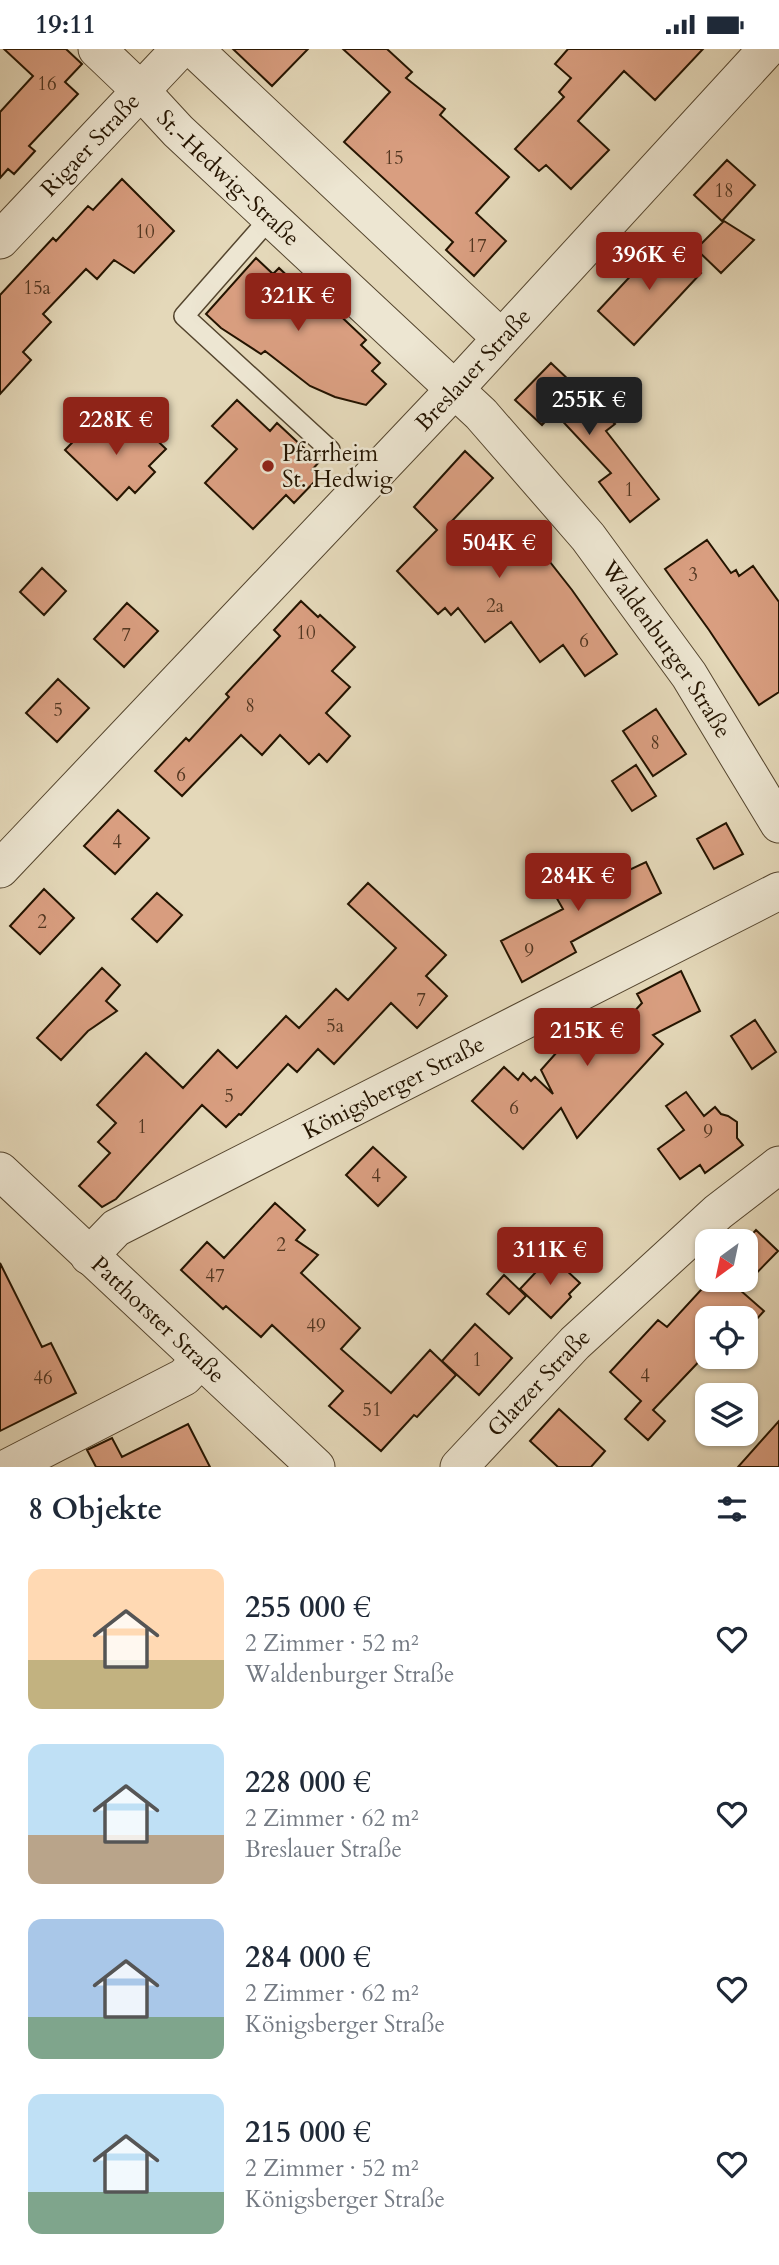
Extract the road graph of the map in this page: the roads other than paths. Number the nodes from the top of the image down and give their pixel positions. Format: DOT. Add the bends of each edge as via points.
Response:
graph roads {
  1 [pos="97,49"];
  2 [pos="180,49"];
  3 [pos="194,49"];
  4 [pos="767,49"];
  5 [pos="141,91"];
  6 [pos="271,217"];
  7 [pos="0,240"];
  8 [pos="501,338"];
  9 [pos="454,389"];
  10 [pos="330,450"];
  11 [pos="779,824"];
  12 [pos="0,869"];
  13 [pos="779,891"];
  14 [pos="779,1165"];
  15 [pos="0,1171"];
  16 [pos="89,1256"];
  17 [pos="200,1360"];
  18 [pos="9,1467"];
  19 [pos="316,1467"];
  20 [pos="459,1467"];
  1 -- 5 [label="street, St.-Hedwig-Straße"];
  2 -- 5 [label="street, Rigaer Straße"];
  3 -- 8 [label="street"];
  4 -- 8 [label="street, Breslauer Straße"];
  5 -- 6 [label="street, St.-Hedwig-Straße" via="177,131"];
  5 -- 7 [label="street, Rigaer Straße"];
  6 -- 9 [label="street, St.-Hedwig-Straße"];
  6 -- 10 [label="lane" via="184,316"];
  8 -- 9 [label="street, Breslauer Straße"];
  9 -- 11 [label="street, Waldenburger Straße" via="481,414 595,548 689,675"];
  9 -- 12 [label="street, Breslauer Straße"];
  13 -- 16 [label="street, Königsberger Straße" via="116,1229"];
  14 -- 20 [label="street, Glatzer Straße" via="719,1212 575,1343"];
  15 -- 16 [label="street, Patthorster Straße"];
  16 -- 17 [label="street, Patthorster Straße"];
  17 -- 18 [label="street" via="184,1377"];
  17 -- 19 [label="street, Patthorster Straße"];
}
